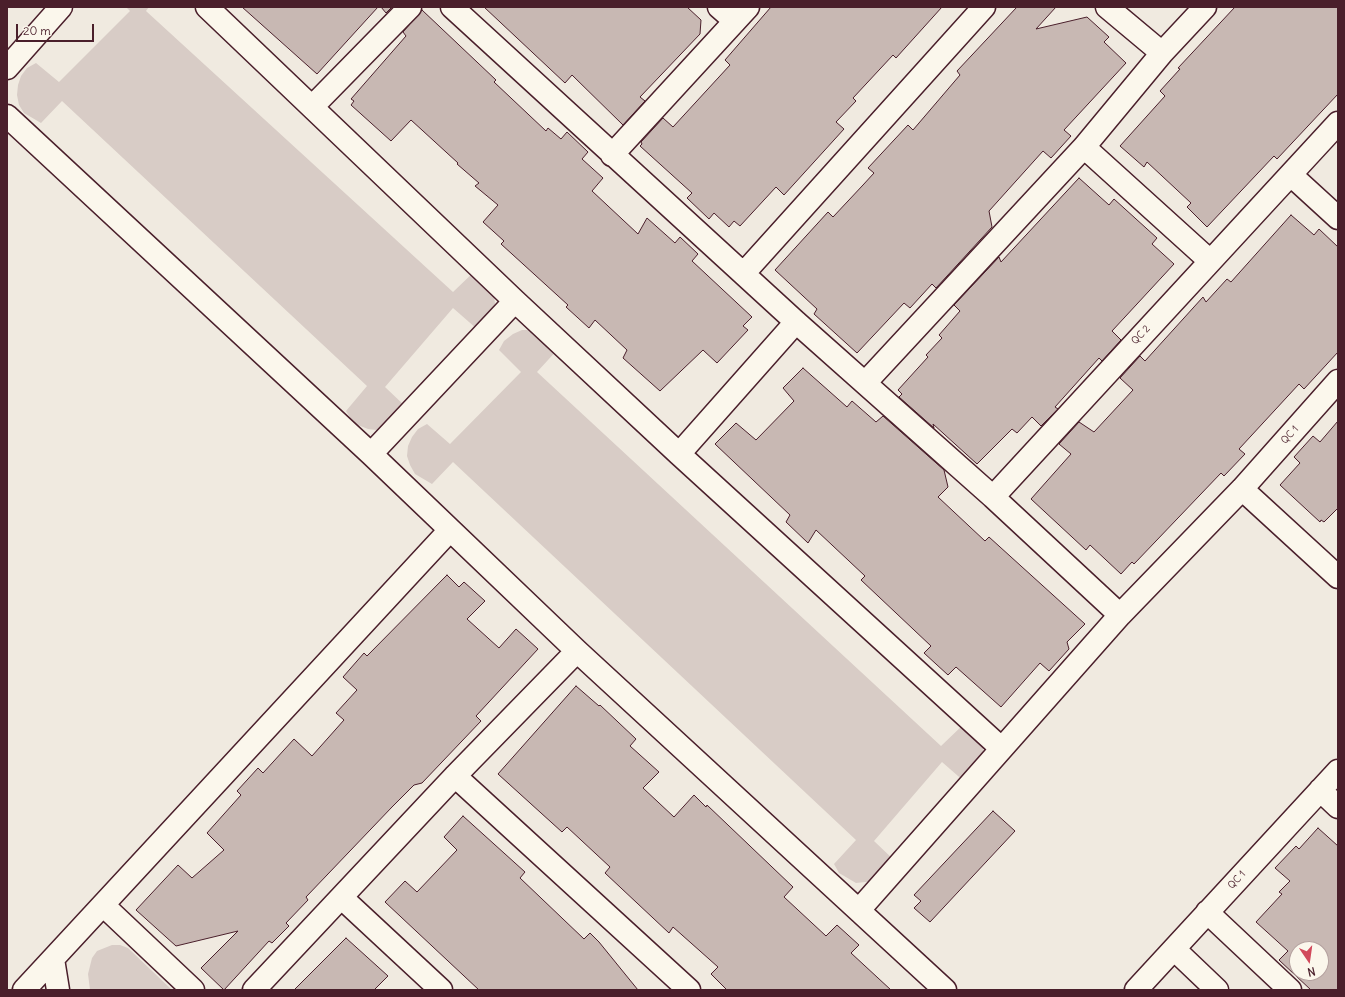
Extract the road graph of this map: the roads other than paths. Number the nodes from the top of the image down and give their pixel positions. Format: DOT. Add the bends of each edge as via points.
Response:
graph roads {
  1 [pos="61,7"];
  2 [pos="207,7"];
  3 [pos="410,7"];
  4 [pos="452,7"];
  5 [pos="984,7"];
  6 [pos="1107,7"];
  7 [pos="1205,7"];
  8 [pos="734,12"];
  9 [pos="1162,53"];
  10 [pos="7,68"];
  11 [pos="312,108"];
  12 [pos="7,116"];
  13 [pos="1338,123"];
  14 [pos="1084,147"];
  15 [pos="612,155"];
  16 [pos="1291,175"];
  17 [pos="1338,218"];
  18 [pos="1210,261"];
  19 [pos="744,273"];
  20 [pos="515,302"];
  21 [pos="796,322"];
  22 [pos="1338,381"];
  23 [pos="865,383"];
  24 [pos="371,454"];
  25 [pos="679,454"];
  26 [pos="1242,489"];
  27 [pos="993,497"];
  28 [pos="450,530"];
  29 [pos="1338,577"];
  30 [pos="1120,614"];
  31 [pos="577,651"];
  32 [pos="1001,748"];
  33 [pos="1338,771"];
  34 [pos="455,776"];
  35 [pos="1320,790"];
  36 [pos="1338,807"];
  37 [pos="342,898"];
  38 [pos="103,905"];
  39 [pos="859,910"];
  40 [pos="1207,912"];
  41 [pos="1174,949"];
  42 [pos="52,959"];
  43 [pos="24,990"];
  44 [pos="58,990"];
  45 [pos="193,990"];
  46 [pos="254,990"];
  47 [pos="441,990"];
  48 [pos="689,990"];
  49 [pos="945,990"];
  50 [pos="1136,990"];
  51 [pos="1217,990"];
  52 [pos="1290,990"];
  1 -- 10 [label="street"];
  2 -- 11 [label="street"];
  3 -- 11 [label="street"];
  4 -- 15 [label="street"];
  5 -- 19 [label="street"];
  6 -- 9 [label="street"];
  7 -- 9 [label="street"];
  8 -- 15 [label="street"];
  9 -- 14 [label="street"];
  11 -- 20 [label="street"];
  12 -- 24 [label="street"];
  13 -- 16 [label="street, QC 2"];
  14 -- 18 [label="street"];
  14 -- 23 [label="street"];
  15 -- 19 [label="street"];
  16 -- 17 [label="street"];
  16 -- 18 [label="street, QC 2"];
  18 -- 27 [label="street, QC 2"];
  19 -- 21 [label="street"];
  20 -- 24 [label="street"];
  20 -- 25 [label="street"];
  21 -- 23 [label="street"];
  21 -- 25 [label="street"];
  22 -- 26 [label="street, QC 1"];
  23 -- 27 [label="street"];
  24 -- 28 [label="street"];
  25 -- 32 [label="street"];
  26 -- 29 [label="street"];
  26 -- 30 [label="street, QC 1"];
  27 -- 30 [label="street"];
  28 -- 31 [label="street"];
  28 -- 38 [label="street"];
  30 -- 32 [label="street, QC 1"];
  31 -- 34 [label="street"];
  31 -- 39 [label="street"];
  32 -- 39 [label="street, QC 1"];
  33 -- 35 [label="street, QC 1"];
  34 -- 37 [label="street"];
  34 -- 48 [label="street"];
  35 -- 36 [label="street"];
  35 -- 40 [label="street, QC 1"];
  37 -- 46 [label="street"];
  37 -- 47 [label="street"];
  38 -- 42 [label="street"];
  38 -- 45 [label="street"];
  39 -- 49 [label="street"];
  40 -- 41 [label="street, QC 1"];
  40 -- 52 [label="street"];
  41 -- 50 [label="street, QC 1"];
  41 -- 51 [label="street"];
  42 -- 43 [label="street"];
  42 -- 44 [label="street"];
}
